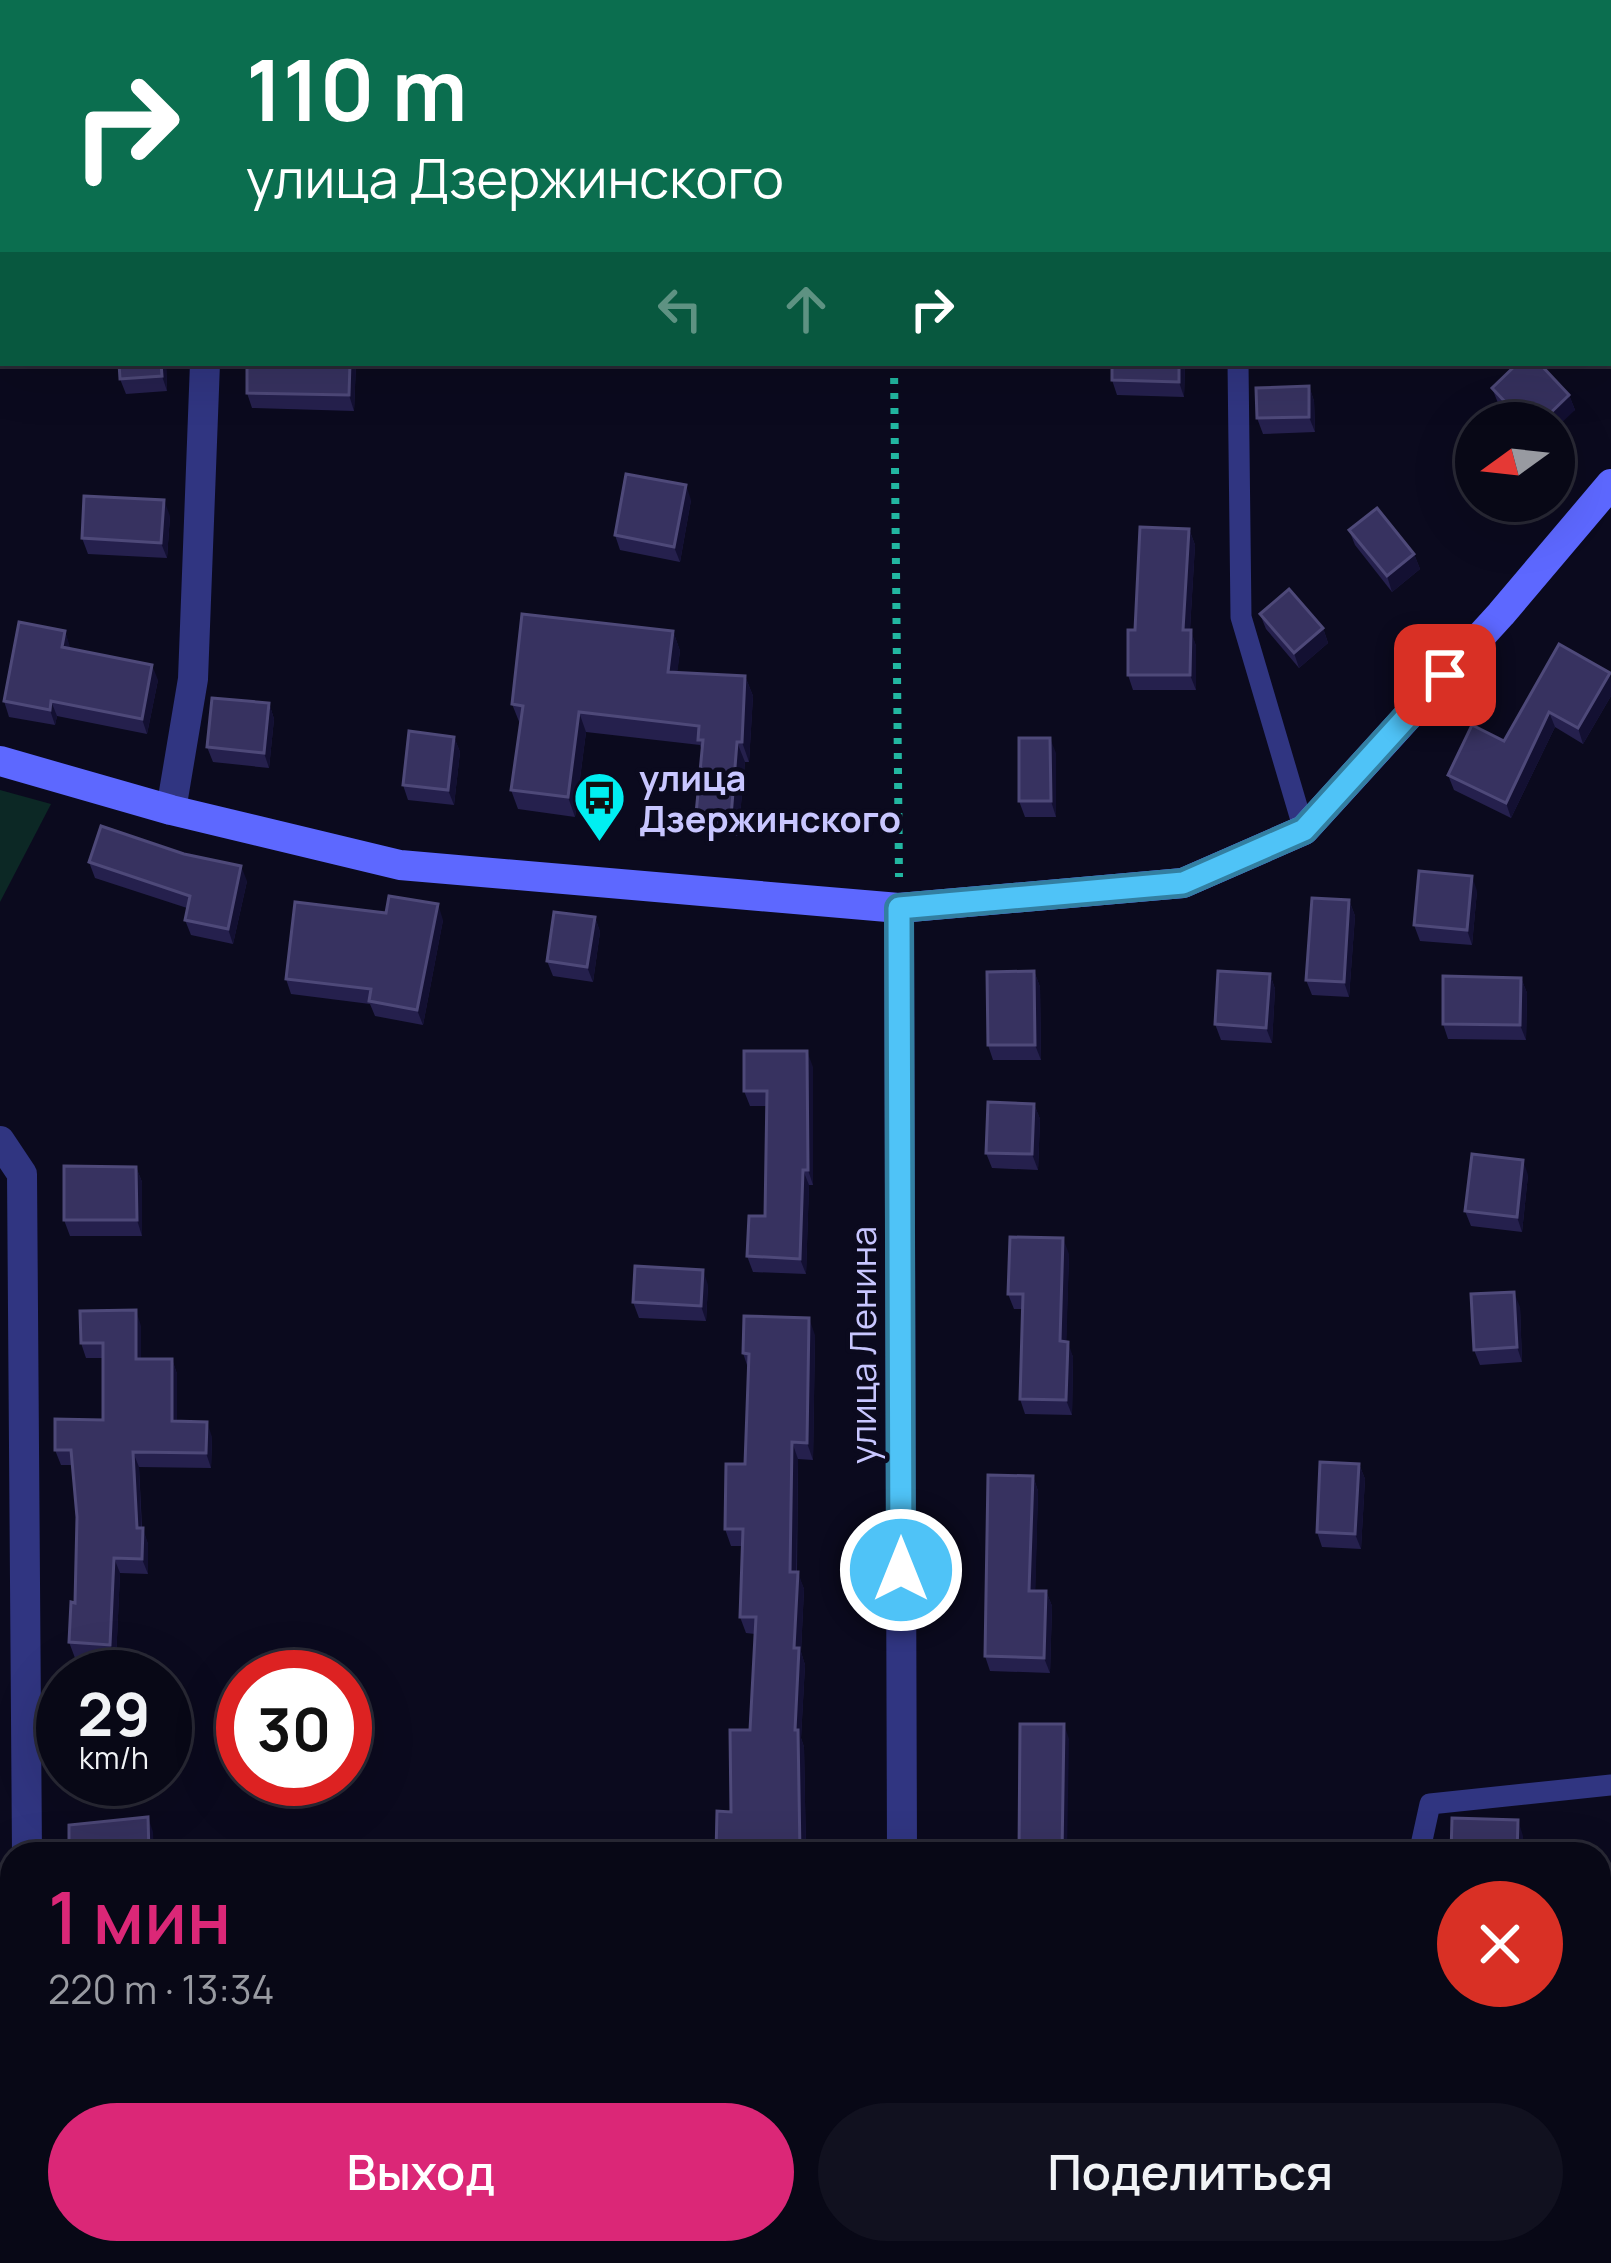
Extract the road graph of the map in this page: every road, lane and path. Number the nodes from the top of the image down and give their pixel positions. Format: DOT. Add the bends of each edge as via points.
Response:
graph roads {
  1 [pos="206,366"];
  2 [pos="894,366"];
  3 [pos="1238,366"];
  4 [pos="1611,484"];
  5 [pos="0,761"];
  6 [pos="171,810"];
  7 [pos="1304,830"];
  8 [pos="899,908"];
  9 [pos="0,1141"];
  10 [pos="1611,1786"];
  11 [pos="26,1842"];
  12 [pos="902,1842"];
  13 [pos="1422,1842"];
  1 -- 6 [label="street" via="193,679"];
  2 -- 8 [label="path"];
  3 -- 7 [label="lane" via="1241,616"];
  4 -- 7 [label="street"];
  5 -- 6 [label="street"];
  6 -- 8 [label="street" via="400,865"];
  7 -- 8 [label="street" via="1183,883"];
  8 -- 12 [label="street, улица Ленина"];
  9 -- 11 [label="street" via="22,1174"];
  10 -- 13 [label="lane" via="1430,1804"];
}
